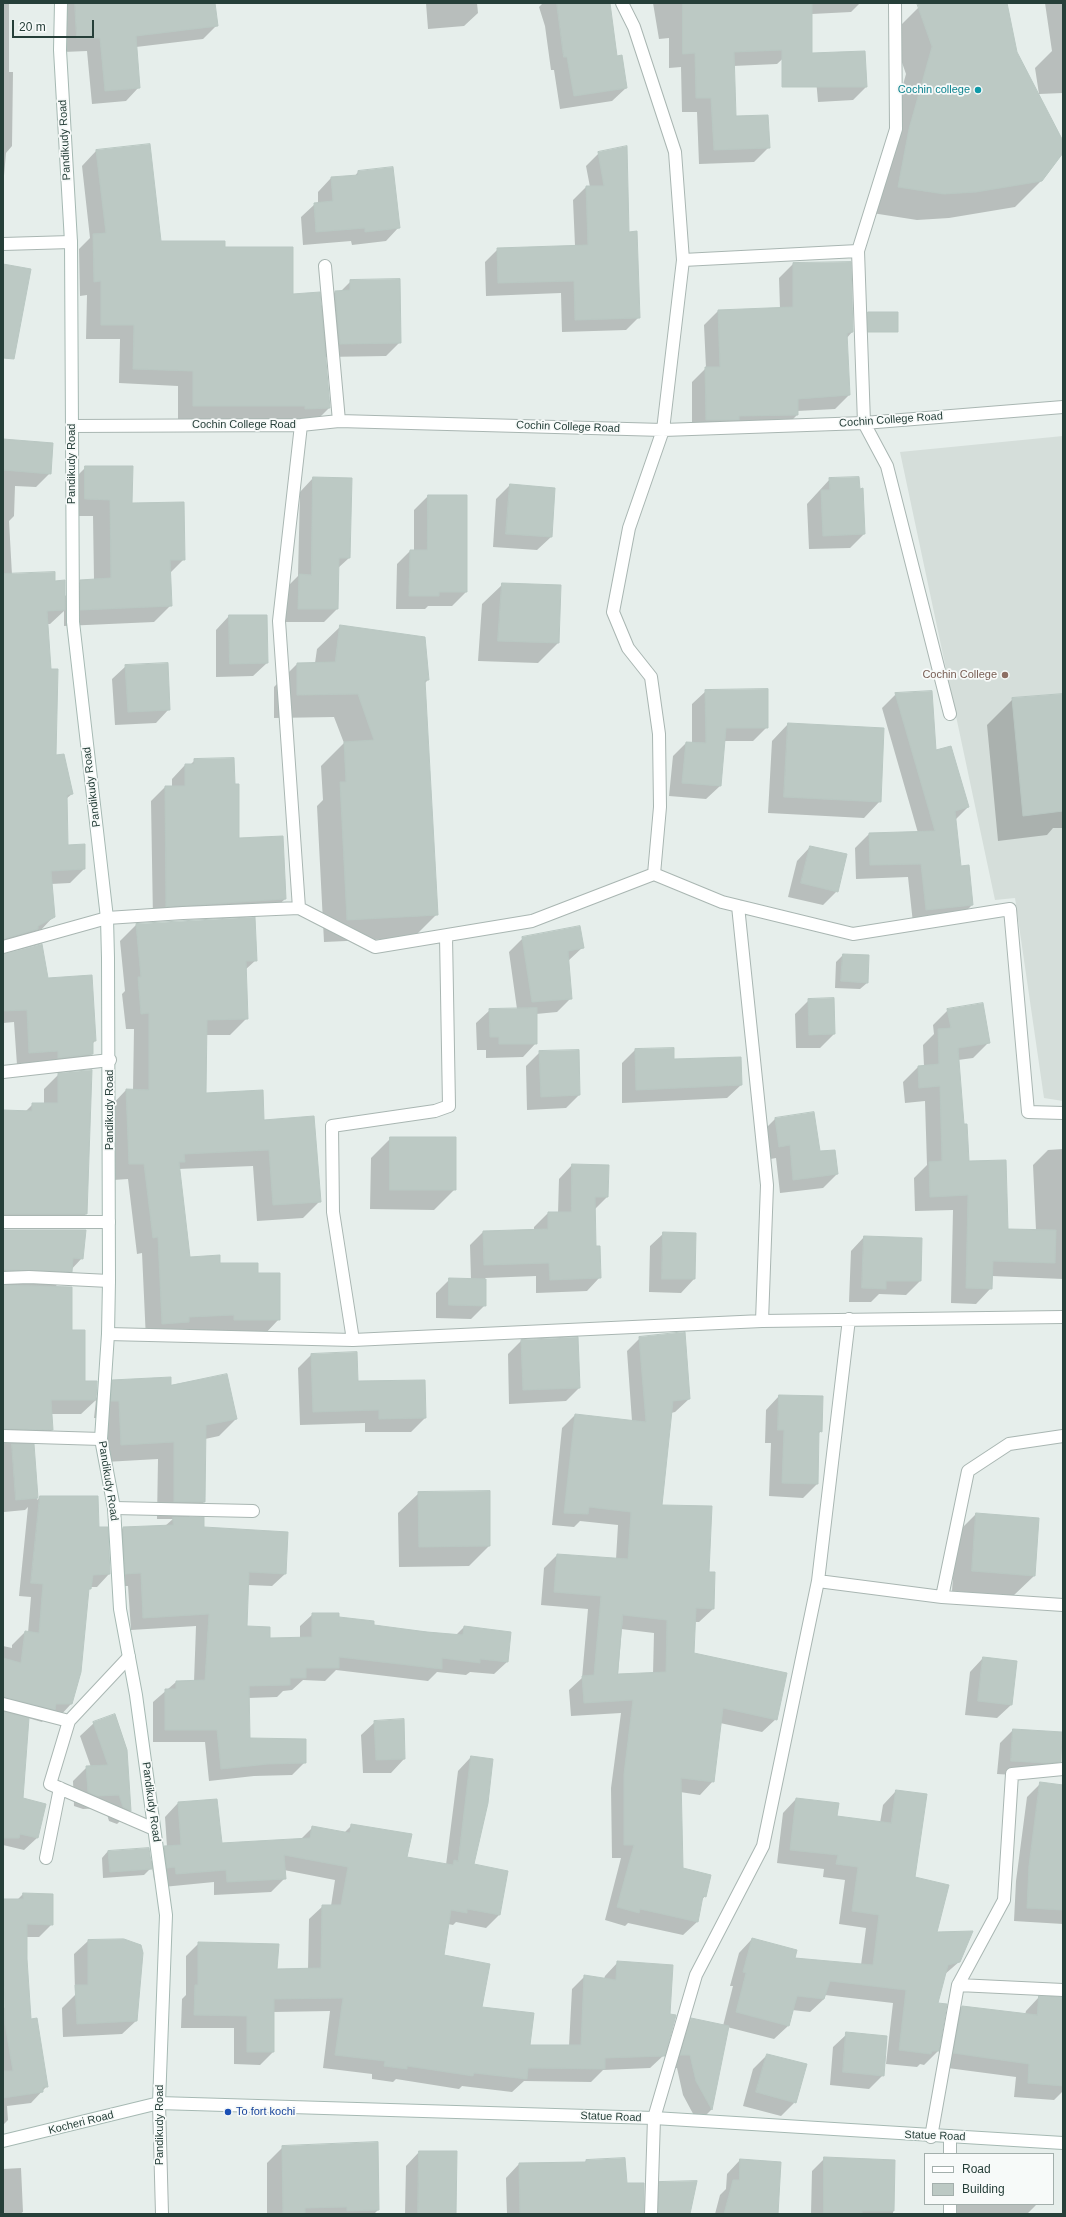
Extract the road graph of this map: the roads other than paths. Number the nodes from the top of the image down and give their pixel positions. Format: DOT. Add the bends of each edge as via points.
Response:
graph roads {
  1 [pos="60,3"];
  2 [pos="622,3"];
  3 [pos="895,3"];
  4 [pos="71,242"];
  5 [pos="3,244"];
  6 [pos="858,251"];
  7 [pos="682,260"];
  8 [pos="325,266"];
  9 [pos="1063,407"];
  10 [pos="339,421"];
  11 [pos="864,423"];
  12 [pos="301,425"];
  13 [pos="72,426"];
  14 [pos="663,430"];
  15 [pos="950,714"];
  16 [pos="654,874"];
  17 [pos="738,906"];
  18 [pos="299,908"];
  19 [pos="107,918"];
  20 [pos="446,936"];
  21 [pos="3,947"];
  22 [pos="110,1060"];
  23 [pos="3,1072"];
  24 [pos="1063,1113"];
  25 [pos="3,1222"];
  26 [pos="109,1222"];
  27 [pos="3,1278"];
  28 [pos="109,1282"];
  29 [pos="1063,1318"];
  30 [pos="849,1319"];
  31 [pos="762,1321"];
  32 [pos="108,1334"];
  33 [pos="353,1340"];
  34 [pos="3,1436"];
  35 [pos="1063,1436"];
  36 [pos="101,1439"];
  37 [pos="114,1508"];
  38 [pos="254,1511"];
  39 [pos="818,1581"];
  40 [pos="942,1597"];
  41 [pos="1063,1605"];
  42 [pos="129,1657"];
  43 [pos="3,1704"];
  44 [pos="68,1722"];
  45 [pos="1063,1769"];
  46 [pos="60,1788"];
  47 [pos="154,1829"];
  48 [pos="46,1858"];
  49 [pos="958,1984"];
  50 [pos="1063,1990"];
  51 [pos="159,2103"];
  52 [pos="654,2118"];
  53 [pos="950,2136"];
  54 [pos="931,2137"];
  55 [pos="3,2141"];
  56 [pos="1063,2143"];
  57 [pos="950,2153"];
  58 [pos="162,2214"];
  59 [pos="651,2214"];
  1 -- 4 [label="street, Pandikudy Road" via="60,50"];
  2 -- 7 [label="street" via="634,27 675,152"];
  3 -- 6 [label="street" via="896,129"];
  4 -- 5 [label="street"];
  4 -- 13 [label="street, Pandikudy Road"];
  6 -- 7 [label="street"];
  6 -- 11 [label="street"];
  7 -- 14 [label="street"];
  8 -- 10 [label="street"];
  9 -- 11 [label="street, Cochin College Road"];
  10 -- 12 [label="street, Cochin College Road"];
  10 -- 14 [label="street, Cochin College Road"];
  11 -- 14 [label="street, Cochin College Road"];
  11 -- 15 [label="street" via="887,466"];
  12 -- 13 [label="street, Cochin College Road"];
  12 -- 18 [label="street" via="280,621"];
  13 -- 19 [label="street, Pandikudy Road" via="73,622"];
  14 -- 16 [label="street" via="628,528 613,612 628,648 650,677 659,734 660,807"];
  16 -- 17 [label="street"];
  16 -- 20 [label="street" via="532,921"];
  17 -- 24 [label="street" via="853,934 1010,909 1028,1112"];
  17 -- 31 [label="street" via="767,1185"];
  18 -- 19 [label="street"];
  18 -- 20 [label="street" via="375,947"];
  19 -- 21 [label="street"];
  19 -- 22 [label="street, Pandikudy Road"];
  20 -- 33 [label="street" via="449,1106 332,1126 333,1212"];
  22 -- 23 [label="street"];
  22 -- 26 [label="street, Pandikudy Road"];
  25 -- 26 [label="street"];
  26 -- 28 [label="street, Pandikudy Road"];
  27 -- 28 [label="street"];
  28 -- 32 [label="street, Pandikudy Road"];
  29 -- 30 [label="street"];
  30 -- 31 [label="street"];
  30 -- 39 [label="street"];
  31 -- 33 [label="street"];
  32 -- 33 [label="street"];
  32 -- 36 [label="street, Pandikudy Road"];
  34 -- 36 [label="street"];
  35 -- 40 [label="street" via="1009,1444 968,1471"];
  36 -- 37 [label="street, Pandikudy Road"];
  37 -- 38 [label="street"];
  37 -- 42 [label="street, Pandikudy Road" via="120,1610"];
  39 -- 40 [label="street"];
  39 -- 52 [label="street" via="764,1846 696,1976"];
  40 -- 41 [label="street"];
  42 -- 44 [label="street"];
  42 -- 47 [label="street, Pandikudy Road"];
  43 -- 44 [label="street"];
  44 -- 46 [label="street" via="50,1784"];
  45 -- 49 [label="street" via="1012,1774 1004,1900"];
  46 -- 47 [label="street"];
  46 -- 48 [label="street"];
  47 -- 51 [label="street, Pandikudy Road" via="166,1915"];
  49 -- 50 [label="street"];
  49 -- 54 [label="street"];
  51 -- 52 [label="street, Statue Road"];
  51 -- 55 [label="street, Kocheri Road"];
  51 -- 58 [label="street, Pandikudy Road"];
  52 -- 54 [label="street, Statue Road"];
  52 -- 59 [label="street"];
  53 -- 54 [label="street, Statue Road"];
  53 -- 56 [label="street, Statue Road"];
  53 -- 57 [label="street"];
}
